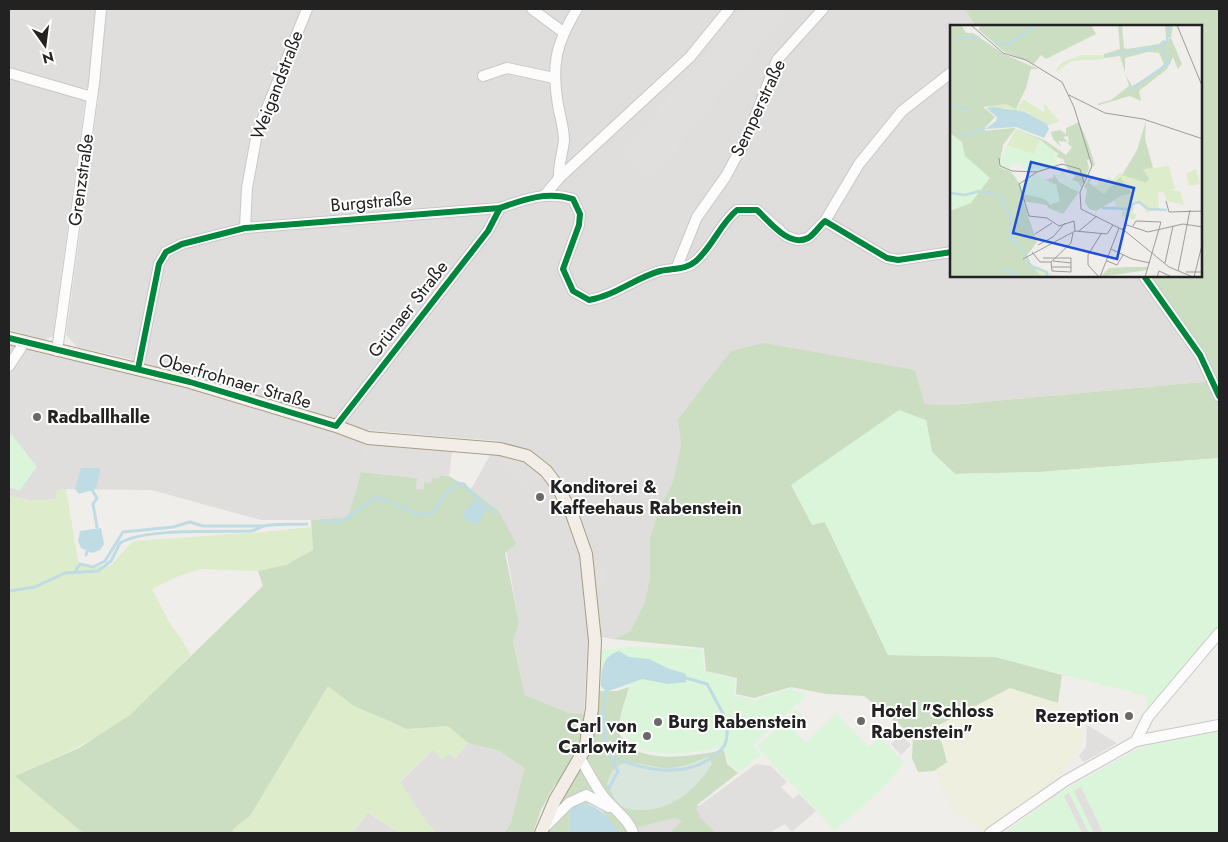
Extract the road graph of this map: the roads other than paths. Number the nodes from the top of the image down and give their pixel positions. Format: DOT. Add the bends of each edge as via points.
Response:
graph roads {
  1 [pos="101,9"];
  2 [pos="307,9"];
  3 [pos="532,9"];
  4 [pos="577,9"];
  5 [pos="730,9"];
  6 [pos="823,9"];
  7 [pos="563,32"];
  8 [pos="9,73"];
  9 [pos="950,74"];
  10 [pos="483,76"];
  11 [pos="554,78"];
  12 [pos="92,97"];
  13 [pos="559,178"];
  14 [pos="545,195"];
  15 [pos="500,208"];
  16 [pos="825,220"];
  17 [pos="246,228"];
  18 [pos="950,252"];
  19 [pos="676,269"];
  20 [pos="1145,278"];
  21 [pos="9,338"];
  22 [pos="24,343"];
  23 [pos="57,351"];
  24 [pos="9,366"];
  25 [pos="138,369"];
  26 [pos="1219,396"];
  27 [pos="336,426"];
  28 [pos="1219,633"];
  29 [pos="1219,725"];
  30 [pos="1136,741"];
  31 [pos="580,758"];
  32 [pos="612,809"];
  33 [pos="542,832"];
  34 [pos="633,833"];
  35 [pos="990,833"];
  1 -- 12 [label="street, Grenzstraße"];
  2 -- 17 [label="street, Weigandstraße" via="256,133 247,188"];
  3 -- 7 [label="street"];
  4 -- 7 [label="street"];
  5 -- 13 [label="street" via="690,57"];
  6 -- 19 [label="street, Semperstraße" via="777,60 749,133 726,176 697,217"];
  7 -- 11 [label="street"];
  8 -- 12 [label="street"];
  9 -- 16 [label="street" via="902,111 859,164"];
  10 -- 11 [label="street" via="507,68"];
  11 -- 13 [label="street" via="564,139 558,166"];
  12 -- 23 [label="street, Grenzstraße"];
  13 -- 14 [label="street"];
  14 -- 15 [label="street, Burgstraße"];
  14 -- 19 [label="street, Burgstraße" via="573,199 580,214 563,269 573,291 589,300 660,271"];
  15 -- 17 [label="street, Burgstraße"];
  15 -- 27 [label="street, Grünaer Straße" via="488,231"];
  16 -- 18 [label="street" via="887,258 898,260"];
  16 -- 19 [label="street" via="808,238 796,240 786,236 757,210 737,210 728,217 697,260"];
  17 -- 25 [label="street" via="182,244 166,252 155,280"];
  20 -- 26 [label="street" via="1200,355"];
  21 -- 22 [label="main road, Oberfrohnaer Straße"];
  22 -- 23 [label="main road, Oberfrohnaer Straße"];
  22 -- 24 [label="street"];
  23 -- 25 [label="main road, Oberfrohnaer Straße"];
  25 -- 27 [label="main road, Oberfrohnaer Straße"];
  27 -- 31 [label="main road, Oberfrohnaer Straße" via="368,438 520,453 535,460 556,484 572,514 586,554 595,641 591,716 586,747"];
  28 -- 30 [label="street" via="1148,717"];
  29 -- 30 [label="street"];
  30 -- 35 [label="street" via="1065,781"];
  31 -- 32 [label="street"];
  31 -- 33 [label="main road, Oberfrohnaer Straße" via="555,800"];
  32 -- 33 [label="street" via="586,795 575,798"];
  32 -- 34 [label="street" via="632,827"];
}
